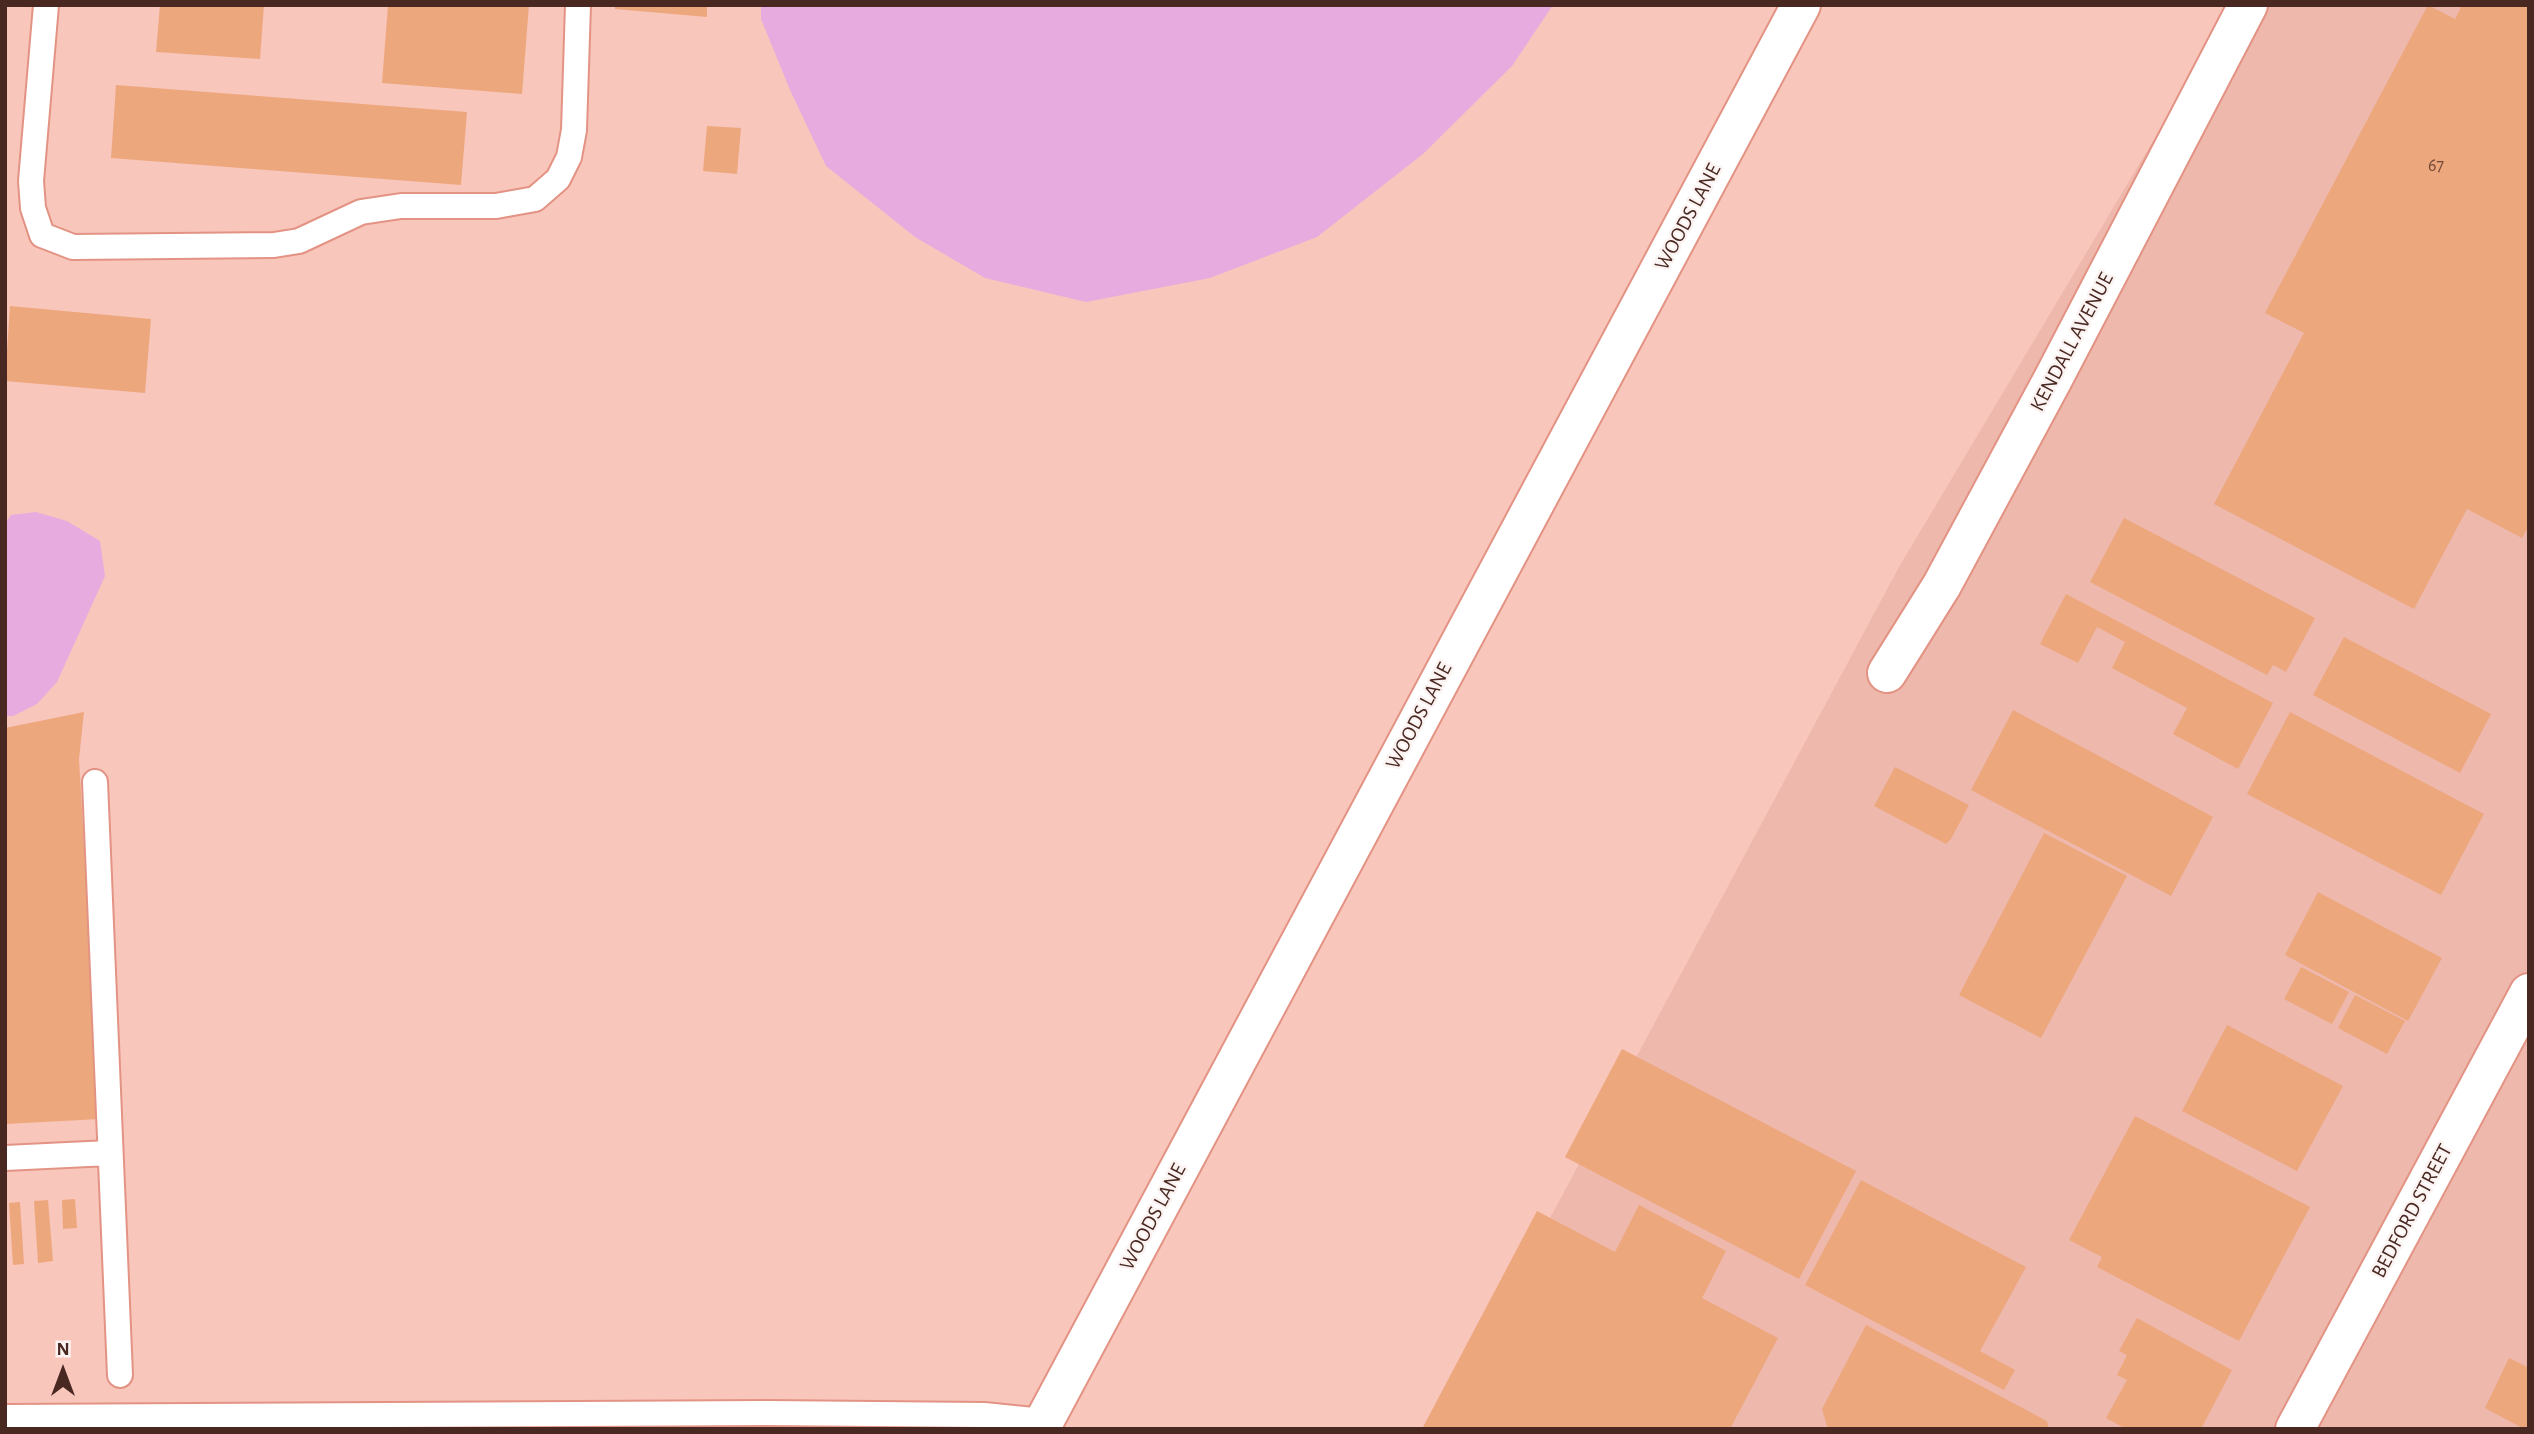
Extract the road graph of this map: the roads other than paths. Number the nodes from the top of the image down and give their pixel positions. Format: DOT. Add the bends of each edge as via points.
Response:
graph roads {
  1 [pos="46,5"];
  2 [pos="578,5"];
  3 [pos="1801,5"];
  4 [pos="2248,5"];
  5 [pos="1887,673"];
  6 [pos="95,782"];
  7 [pos="2529,993"];
  8 [pos="109,1153"];
  9 [pos="5,1158"];
  10 [pos="120,1375"];
  11 [pos="5,1416"];
  12 [pos="1041,1425"];
  13 [pos="2295,1429"];
  1 -- 2 [label="lane" via="31,181 33,208 42,234 73,247 178,247 274,245 299,241 361,212 401,206 496,206 534,199 558,179 569,157"];
  3 -- 12 [label="street, WOODS LANE"];
  4 -- 5 [label="street, KENDALL AVENUE" via="1962,549"];
  6 -- 8 [label="lane"];
  7 -- 13 [label="street, BEDFORD STREET"];
  8 -- 9 [label="lane"];
  8 -- 10 [label="lane"];
  11 -- 12 [label="lane" via="767,1413 984,1415"];
}
